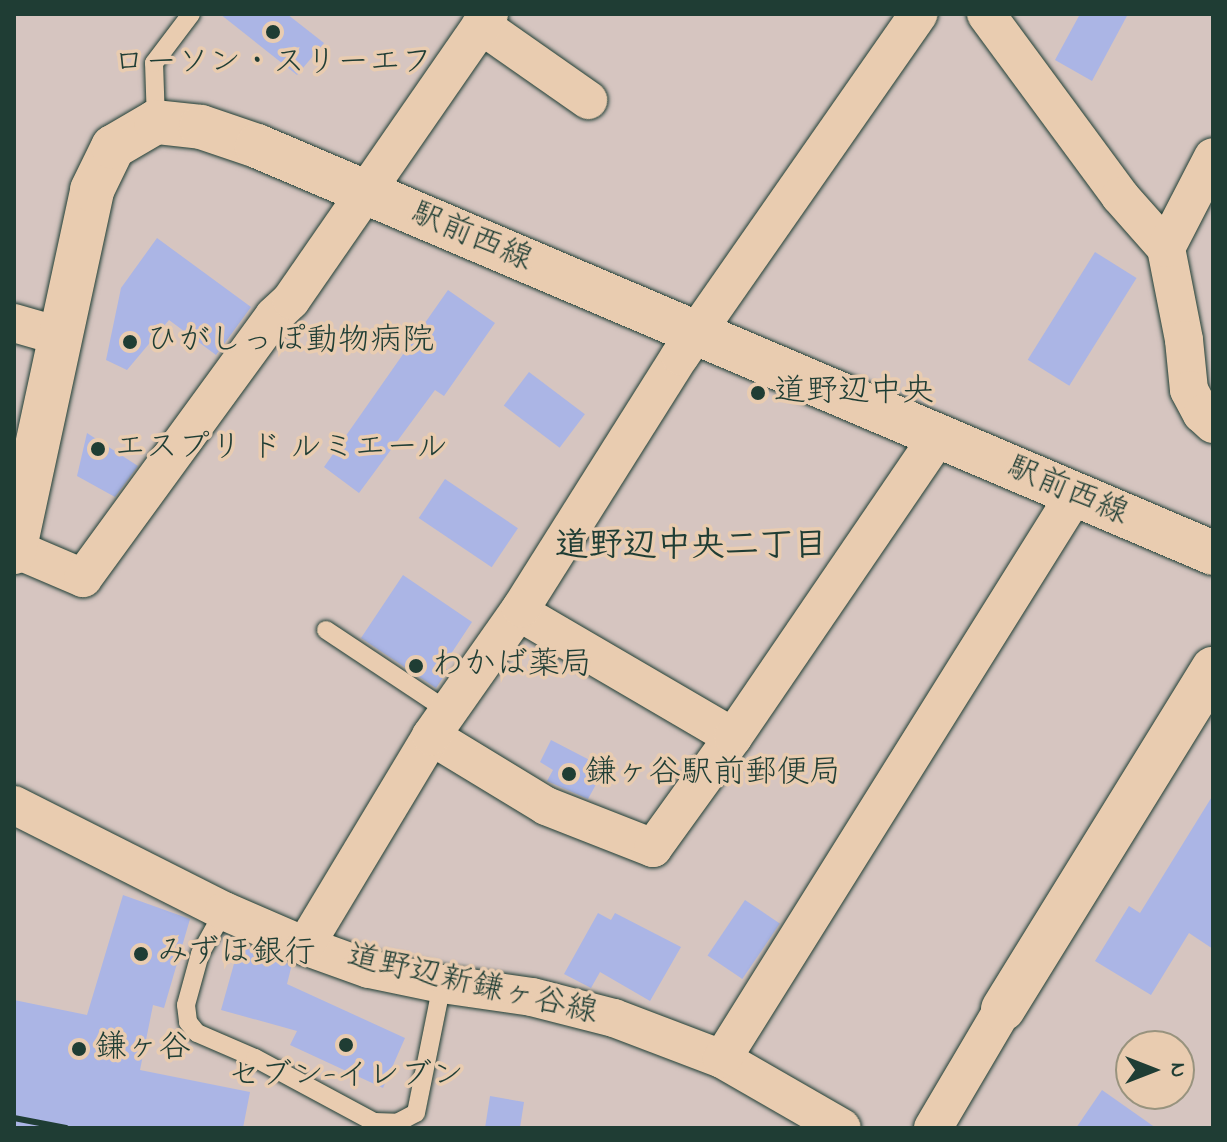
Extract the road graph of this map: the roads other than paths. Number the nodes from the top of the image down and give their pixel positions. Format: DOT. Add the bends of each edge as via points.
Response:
graph roads {
  1 [pos="191,14"];
  2 [pos="919,14"];
  3 [pos="986,14"];
  4 [pos="485,20"];
  5 [pos="588,100"];
  6 [pos="156,122"];
  7 [pos="1213,157"];
  8 [pos="366,193"];
  9 [pos="1203,201"];
  10 [pos="1166,248"];
  11 [pos="14,323"];
  12 [pos="694,334"];
  13 [pos="59,336"];
  14 [pos="1213,424"];
  15 [pos="938,437"];
  16 [pos="1074,496"];
  17 [pos="14,551"];
  18 [pos="1213,553"];
  19 [pos="519,612"];
  20 [pos="326,630"];
  21 [pos="1213,669"];
  22 [pos="440,724"];
  23 [pos="733,737"];
  24 [pos="14,805"];
  25 [pos="224,911"];
  26 [pos="305,946"];
  27 [pos="442,984"];
  28 [pos="1003,1009"];
  29 [pos="722,1059"];
  30 [pos="842,1128"];
  31 [pos="933,1128"];
  1 -- 6 [label="lane" via="154,63"];
  2 -- 12 [label="street"];
  3 -- 10 [label="street" via="1120,196"];
  4 -- 5 [label="street"];
  4 -- 8 [label="street"];
  6 -- 8 [label="street, 駅前西線" via="201,127"];
  6 -- 13 [label="street" via="113,147 92,190"];
  7 -- 9 [label="street"];
  8 -- 12 [label="street, 駅前西線"];
  8 -- 17 [label="street" via="74,590"];
  9 -- 10 [label="street"];
  10 -- 14 [label="street" via="1189,390"];
  11 -- 13 [label="street"];
  12 -- 15 [label="street, 駅前西線"];
  12 -- 19 [label="street"];
  13 -- 17 [label="street"];
  15 -- 16 [label="street, 駅前西線"];
  15 -- 23 [label="street"];
  16 -- 18 [label="street, 駅前西線"];
  16 -- 29 [label="street"];
  19 -- 22 [label="street"];
  19 -- 23 [label="street"];
  20 -- 22 [label="lane"];
  21 -- 28 [label="street"];
  22 -- 23 [label="street" via="546,806 653,848"];
  22 -- 26 [label="street"];
  24 -- 25 [label="street, 道野辺新鎌ヶ谷線"];
  25 -- 26 [label="street, 道野辺新鎌ヶ谷線"];
  25 -- 27 [label="lane" via="200,954 186,1005 188,1022 197,1033 374,1122 397,1123 416,1113"];
  26 -- 27 [label="street, 道野辺新鎌ヶ谷線" via="369,969"];
  27 -- 29 [label="street, 道野辺新鎌ヶ谷線" via="532,997 614,1018"];
  28 -- 31 [label="street"];
  29 -- 30 [label="street, 道野辺新鎌ヶ谷線"];
}
